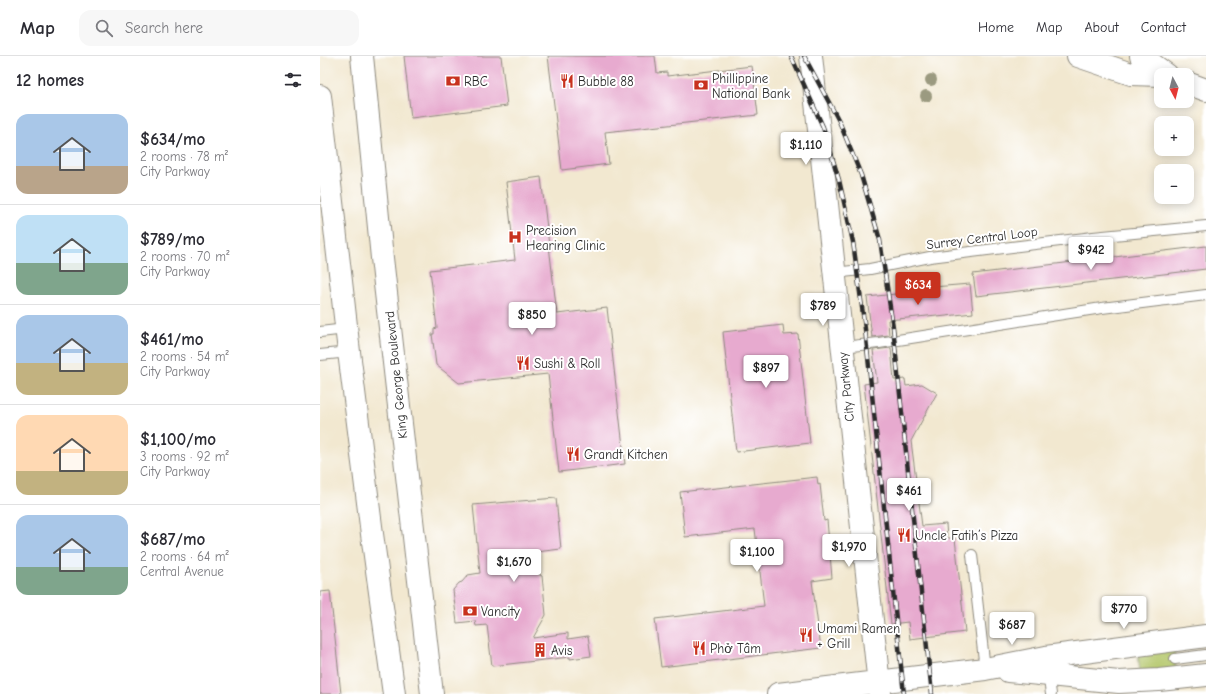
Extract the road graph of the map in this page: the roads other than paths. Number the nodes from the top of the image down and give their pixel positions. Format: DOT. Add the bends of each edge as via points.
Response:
graph roads {
  1 [pos="362,56"];
  2 [pos="811,56"];
  3 [pos="1078,56"];
  4 [pos="1141,56"];
  5 [pos="1157,68"];
  6 [pos="1154,75"];
  7 [pos="1194,86"];
  8 [pos="1206,90"];
  9 [pos="321,108"];
  10 [pos="324,166"];
  11 [pos="1206,226"];
  12 [pos="834,273"];
  13 [pos="1206,295"];
  14 [pos="346,329"];
  15 [pos="320,332"];
  16 [pos="842,346"];
  17 [pos="349,352"];
  18 [pos="320,355"];
  19 [pos="972,555"];
  20 [pos="1206,636"];
  21 [pos="1206,655"];
  22 [pos="1175,659"];
  23 [pos="985,669"];
  24 [pos="1206,674"];
  25 [pos="1049,676"];
  26 [pos="879,688"];
  27 [pos="394,694"];
  28 [pos="432,694"];
  29 [pos="778,694"];
  1 -- 28 [label="street, King George Boulevard" via="382,258"];
  2 -- 12 [label="street, City Parkway"];
  3 -- 6 [label="street" via="1131,74"];
  4 -- 5 [label="street"];
  7 -- 8 [label="street"];
  9 -- 10 [label="street"];
  10 -- 14 [label="street"];
  11 -- 12 [label="lane, Surrey Central Loop" via="938,256"];
  12 -- 16 [label="street, City Parkway"];
  13 -- 16 [label="lane" via="1102,308 879,343"];
  14 -- 15 [label="lane"];
  14 -- 17 [label="street"];
  16 -- 26 [label="street, City Parkway"];
  17 -- 18 [label="lane"];
  17 -- 27 [label="street"];
  19 -- 23 [label="lane"];
  20 -- 25 [label="street"];
  21 -- 22 [label="lane"];
  23 -- 25 [label="street"];
  23 -- 26 [label="street"];
  24 -- 25 [label="street" via="1135,682"];
  26 -- 29 [label="street"];
}
